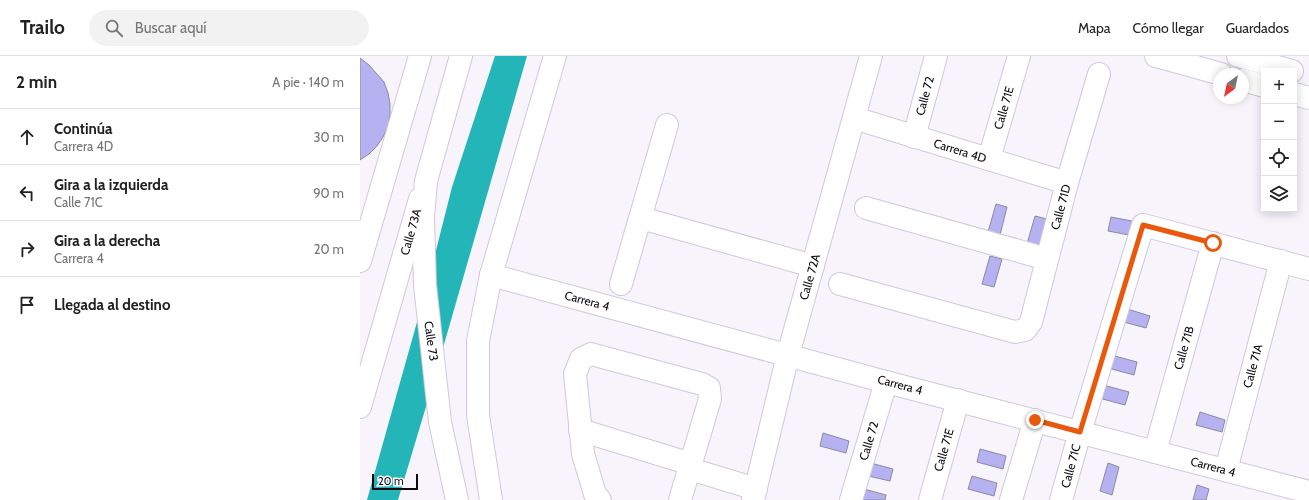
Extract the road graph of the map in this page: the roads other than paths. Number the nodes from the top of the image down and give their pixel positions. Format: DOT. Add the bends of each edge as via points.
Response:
graph roads {
  1 [pos="420,56"];
  2 [pos="461,56"];
  3 [pos="555,56"];
  4 [pos="871,56"];
  5 [pos="936,56"];
  6 [pos="1019,56"];
  7 [pos="1156,56"];
  8 [pos="1238,56"];
  9 [pos="1282,68"];
  10 [pos="1213,72"];
  11 [pos="1297,72"];
  12 [pos="1099,74"];
  13 [pos="1309,76"];
  14 [pos="1249,82"];
  15 [pos="1261,85"];
  16 [pos="1297,95"];
  17 [pos="1309,98"];
  18 [pos="854,118"];
  19 [pos="667,125"];
  20 [pos="914,137"];
  21 [pos="989,159"];
  22 [pos="426,181"];
  23 [pos="1067,183"];
  24 [pos="866,208"];
  25 [pos="640,218"];
  26 [pos="1213,243"];
  27 [pos="1047,259"];
  28 [pos="360,261"];
  29 [pos="1281,262"];
  30 [pos="813,266"];
  31 [pos="1309,269"];
  32 [pos="491,276"];
  33 [pos="621,284"];
  34 [pos="840,284"];
  35 [pos="788,354"];
  36 [pos="886,382"];
  37 [pos="958,400"];
  38 [pos="360,407"];
  39 [pos="1035,420"];
  40 [pos="580,430"];
  41 [pos="1080,432"];
  42 [pos="1156,452"];
  43 [pos="690,466"];
  44 [pos="1226,470"];
  45 [pos="1309,492"];
  46 [pos="755,495"];
  47 [pos="492,496"];
  48 [pos="457,500"];
  49 [pos="600,500"];
  50 [pos="680,500"];
  51 [pos="851,500"];
  52 [pos="930,500"];
  53 [pos="1011,500"];
  54 [pos="1061,500"];
  1 -- 28 [label="street"];
  2 -- 22 [label="street, Calle 73A"];
  3 -- 32 [label="street"];
  4 -- 18 [label="street, Calle 72A"];
  5 -- 20 [label="street, Calle 72"];
  6 -- 21 [label="street, Calle 71E"];
  7 -- 10 [label="street"];
  8 -- 9 [label="street"];
  11 -- 13 [label="street"];
  12 -- 23 [label="street, Calle 71D"];
  14 -- 15 [label="street"];
  16 -- 17 [label="street"];
  18 -- 20 [label="street, Carrera 4D"];
  18 -- 30 [label="street, Calle 72A"];
  19 -- 25 [label="street"];
  20 -- 21 [label="street, Carrera 4D"];
  21 -- 23 [label="street, Carrera 4D"];
  22 -- 38 [label="street, Calle 73A"];
  22 -- 48 [label="street, Calle 73" via="423,248 427,314 440,422"];
  23 -- 27 [label="street, Calle 71D"];
  24 -- 27 [label="street"];
  25 -- 30 [label="street"];
  25 -- 33 [label="street"];
  26 -- 29 [label="street"];
  26 -- 41 [label="street, Calle 71C" via="1143,225"];
  26 -- 42 [label="street, Calle 71B"];
  27 -- 34 [label="street, Calle 71D" via="1031,322 1025,330 1014,332"];
  29 -- 31 [label="street"];
  29 -- 44 [label="street, Calle 71A"];
  30 -- 35 [label="street, Calle 72A"];
  32 -- 35 [label="street, Carrera 4"];
  32 -- 47 [label="street" via="478,341 478,415"];
  35 -- 36 [label="street, Carrera 4"];
  35 -- 46 [label="street, Calle 72A"];
  36 -- 37 [label="street, Carrera 4"];
  36 -- 51 [label="street, Calle 72"];
  37 -- 39 [label="street, Carrera 4"];
  37 -- 52 [label="street, Calle 71E"];
  39 -- 41 [label="street, Carrera 4"];
  39 -- 53 [label="street"];
  40 -- 43 [label="street"];
  40 -- 43 [label="street" via="575,374 581,359 591,354 702,384 709,388 710,399"];
  40 -- 49 [label="street" via="583,454 595,494"];
  41 -- 42 [label="street, Carrera 4"];
  41 -- 54 [label="street, Calle 71C"];
  42 -- 44 [label="street, Carrera 4"];
  43 -- 46 [label="street"];
  43 -- 50 [label="street"];
  44 -- 45 [label="street, Carrera 4"];
}
